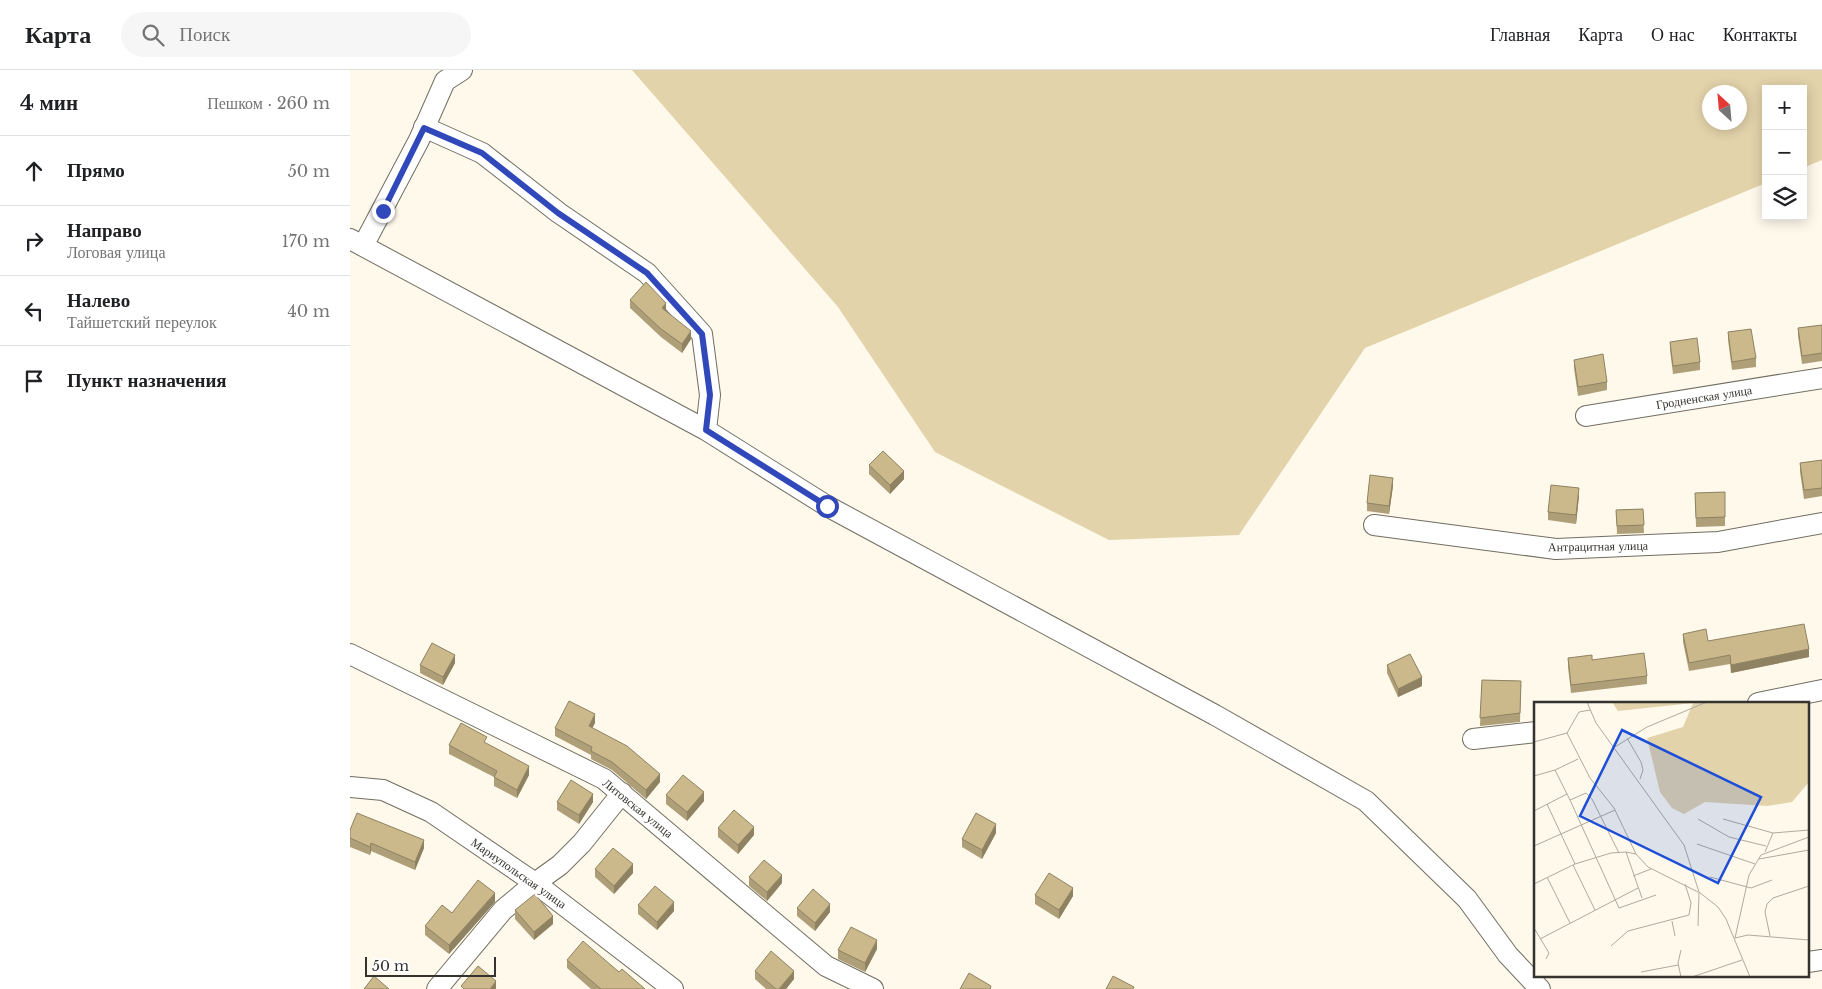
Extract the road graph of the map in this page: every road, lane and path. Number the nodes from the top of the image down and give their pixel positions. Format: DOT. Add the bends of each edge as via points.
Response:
graph roads {
  1 [pos="462,70"];
  2 [pos="424,128"];
  3 [pos="357,242"];
  4 [pos="1822,378"];
  5 [pos="1586,416"];
  6 [pos="706,430"];
  7 [pos="1822,523"];
  8 [pos="1374,525"];
  9 [pos="350,654"];
  10 [pos="1822,690"];
  11 [pos="1763,702"];
  12 [pos="1534,732"];
  13 [pos="1473,739"];
  14 [pos="350,787"];
  15 [pos="622,793"];
  16 [pos="535,882"];
  17 [pos="437,989"];
  18 [pos="673,989"];
  19 [pos="873,989"];
  20 [pos="1540,989"];
  1 -- 2 [label="street" via="445,81"];
  2 -- 3 [label="street"];
  2 -- 6 [label="street" via="482,153 558,213 647,273 702,334 710,395"];
  3 -- 6 [label="street"];
  4 -- 5 [label="street, Гродненская улица"];
  6 -- 20 [label="street" via="827,506 1366,800 1467,899 1508,955"];
  7 -- 8 [label="street, Антрацитная улица" via="1718,542 1556,549"];
  9 -- 15 [label="street, Литовская улица" via="604,778"];
  10 -- 11 [label="street"];
  12 -- 13 [label="street"];
  14 -- 16 [label="street, Мариупольская улица" via="383,790 431,812"];
  15 -- 16 [label="street" via="582,843 560,865"];
  15 -- 19 [label="street, Литовская улица" via="826,966"];
  16 -- 17 [label="street" via="503,910"];
  16 -- 18 [label="street, Мариупольская улица"];
}
